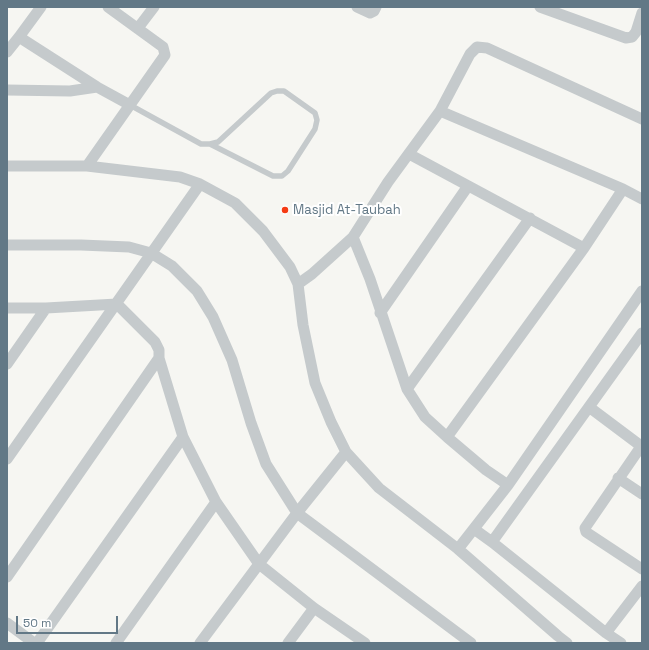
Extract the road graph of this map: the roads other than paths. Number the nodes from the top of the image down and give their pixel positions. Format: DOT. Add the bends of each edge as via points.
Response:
graph roads {
  1 [pos="41,7"];
  2 [pos="108,7"];
  3 [pos="154,7"];
  4 [pos="357,7"];
  5 [pos="376,7"];
  6 [pos="540,7"];
  7 [pos="642,13"];
  8 [pos="138,28"];
  9 [pos="19,36"];
  10 [pos="7,52"];
  11 [pos="97,87"];
  12 [pos="7,90"];
  13 [pos="130,105"];
  14 [pos="440,111"];
  15 [pos="642,119"];
  16 [pos="210,144"];
  17 [pos="409,154"];
  18 [pos="7,166"];
  19 [pos="87,166"];
  20 [pos="200,184"];
  21 [pos="468,186"];
  22 [pos="623,189"];
  23 [pos="642,199"];
  24 [pos="530,218"];
  25 [pos="353,237"];
  26 [pos="7,246"];
  27 [pos="584,248"];
  28 [pos="151,253"];
  29 [pos="298,284"];
  30 [pos="642,291"];
  31 [pos="117,304"];
  32 [pos="7,308"];
  33 [pos="46,308"];
  34 [pos="380,313"];
  35 [pos="642,333"];
  36 [pos="159,358"];
  37 [pos="7,364"];
  38 [pos="407,389"];
  39 [pos="589,407"];
  40 [pos="183,437"];
  41 [pos="447,437"];
  42 [pos="642,446"];
  43 [pos="346,452"];
  44 [pos="7,459"];
  45 [pos="618,478"];
  46 [pos="508,485"];
  47 [pos="642,494"];
  48 [pos="216,502"];
  49 [pos="297,513"];
  50 [pos="474,529"];
  51 [pos="492,542"];
  52 [pos="458,549"];
  53 [pos="259,564"];
  54 [pos="642,569"];
  55 [pos="7,577"];
  56 [pos="642,586"];
  57 [pos="314,608"];
  58 [pos="7,623"];
  59 [pos="606,633"];
  60 [pos="555,640"];
  61 [pos="34,643"];
  62 [pos="37,643"];
  63 [pos="116,643"];
  64 [pos="200,643"];
  65 [pos="288,643"];
  66 [pos="366,643"];
  67 [pos="471,643"];
  68 [pos="567,643"];
  69 [pos="621,643"];
  1 -- 9 [label="street"];
  2 -- 8 [label="street"];
  3 -- 8 [label="street"];
  4 -- 5 [label="street" via="370,12"];
  6 -- 7 [label="street" via="626,38 632,37 636,32"];
  8 -- 13 [label="street" via="163,47 165,55"];
  9 -- 10 [label="street"];
  9 -- 11 [label="street"];
  11 -- 12 [label="street" via="70,91"];
  11 -- 13 [label="street"];
  13 -- 16 [label="lane" via="201,144"];
  13 -- 19 [label="street"];
  14 -- 15 [label="street" via="470,54 477,47 482,47"];
  14 -- 17 [label="street"];
  14 -- 22 [label="street"];
  16 -- 16 [label="lane" via="273,176 282,176 288,171 315,129 315,112 284,92 277,91 271,93 218,142"];
  17 -- 21 [label="street"];
  17 -- 25 [label="street"];
  18 -- 19 [label="street"];
  19 -- 20 [label="street" via="180,177"];
  20 -- 28 [label="street"];
  20 -- 29 [label="street" via="235,203 263,230 290,267"];
  21 -- 24 [label="street"];
  21 -- 34 [label="street"];
  22 -- 23 [label="street"];
  22 -- 27 [label="street"];
  24 -- 27 [label="street"];
  24 -- 38 [label="street"];
  25 -- 29 [label="street"];
  25 -- 34 [label="street"];
  26 -- 28 [label="street" via="129,247"];
  27 -- 41 [label="street"];
  28 -- 31 [label="street"];
  28 -- 49 [label="street" via="172,266 197,291 213,317 232,360 266,464"];
  29 -- 43 [label="street" via="303,325 315,383"];
  30 -- 46 [label="street"];
  31 -- 33 [label="street"];
  31 -- 36 [label="street" via="156,342"];
  31 -- 44 [label="street"];
  32 -- 33 [label="street"];
  33 -- 37 [label="street"];
  34 -- 38 [label="street"];
  35 -- 39 [label="street"];
  36 -- 40 [label="street"];
  36 -- 55 [label="street"];
  38 -- 41 [label="street" via="426,417"];
  39 -- 42 [label="street"];
  39 -- 51 [label="street"];
  40 -- 48 [label="street"];
  40 -- 62 [label="street"];
  41 -- 46 [label="street"];
  42 -- 45 [label="street"];
  43 -- 49 [label="street"];
  43 -- 52 [label="street" via="378,488"];
  45 -- 47 [label="street"];
  45 -- 54 [label="street" via="588,522 586,532"];
  46 -- 50 [label="street"];
  48 -- 53 [label="street"];
  48 -- 63 [label="street"];
  49 -- 53 [label="street"];
  49 -- 67 [label="street"];
  50 -- 51 [label="street"];
  50 -- 52 [label="street"];
  51 -- 59 [label="street"];
  52 -- 60 [label="street"];
  53 -- 57 [label="street"];
  53 -- 64 [label="street"];
  56 -- 59 [label="street"];
  57 -- 65 [label="street"];
  57 -- 66 [label="street"];
  58 -- 61 [label="street"];
  59 -- 69 [label="street"];
  60 -- 68 [label="street"];
}
